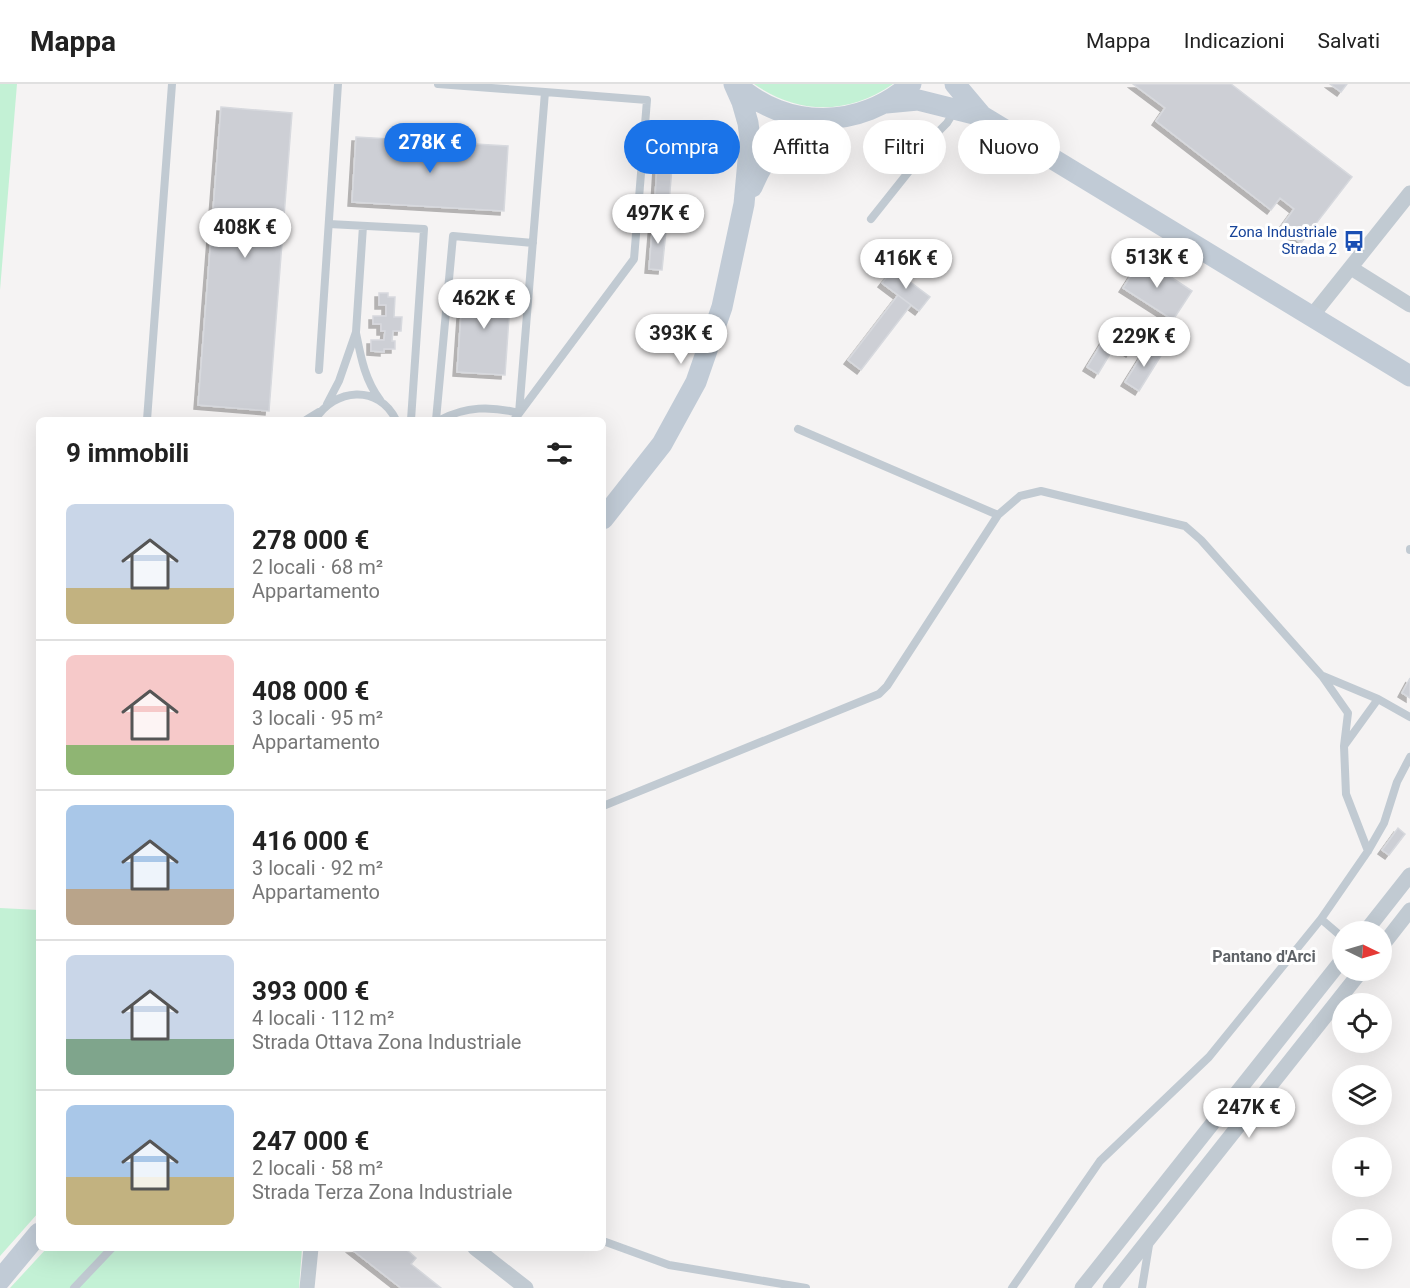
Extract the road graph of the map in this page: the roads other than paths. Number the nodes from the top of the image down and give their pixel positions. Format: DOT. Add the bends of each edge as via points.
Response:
graph roads {
  1 [pos="172,84"];
  2 [pos="338,84"];
  3 [pos="438,84"];
  4 [pos="735,84"];
  5 [pos="911,84"];
  6 [pos="545,92"];
  7 [pos="962,93"];
  8 [pos="886,103"];
  9 [pos="830,119"];
  10 [pos="1410,193"];
  11 [pos="744,204"];
  12 [pos="871,219"];
  13 [pos="329,224"];
  14 [pos="363,225"];
  15 [pos="533,243"];
  16 [pos="1351,268"];
  17 [pos="1410,305"];
  18 [pos="1311,317"];
  19 [pos="356,332"];
  20 [pos="319,370"];
  21 [pos="1410,376"];
  22 [pos="327,404"];
  23 [pos="384,404"];
  24 [pos="320,411"];
  25 [pos="147,417"];
  26 [pos="311,417"];
  27 [pos="317,417"];
  28 [pos="395,417"];
  29 [pos="410,417"];
  30 [pos="438,417"];
  31 [pos="445,417"];
  32 [pos="516,417"];
  33 [pos="798,429"];
  34 [pos="606,515"];
  35 [pos="998,515"];
  36 [pos="1322,676"];
  37 [pos="1378,699"];
  38 [pos="1410,717"];
  39 [pos="1344,746"];
  40 [pos="1410,757"];
  41 [pos="606,805"];
  42 [pos="1368,850"];
  43 [pos="1410,875"];
  44 [pos="1410,910"];
  45 [pos="1322,919"];
  46 [pos="1384,921"];
  47 [pos="1392,924"];
  48 [pos="1332,928"];
  49 [pos="1332,973"];
  50 [pos="1353,981"];
  51 [pos="36,1236"];
  52 [pos="1150,1238"];
  53 [pos="606,1242"];
  54 [pos="109,1251"];
  55 [pos="311,1251"];
  56 [pos="479,1251"];
  57 [pos="2,1275"];
  58 [pos="74,1288"];
  59 [pos="307,1288"];
  60 [pos="526,1288"];
  61 [pos="806,1288"];
  62 [pos="1012,1288"];
  63 [pos="1082,1288"];
  64 [pos="1110,1288"];
  65 [pos="1142,1288"];
  1 -- 25 [label="lane"];
  2 -- 13 [label="lane"];
  3 -- 6 [label="lane"];
  4 -- 9 [label="main road" via="781,112"];
  4 -- 11 [label="main road" via="750,140"];
  5 -- 8 [label="main road"];
  6 -- 15 [label="lane"];
  6 -- 32 [label="lane" via="647,100 634,259"];
  7 -- 8 [label="main road"];
  7 -- 12 [label="lane" via="948,123 928,142"];
  7 -- 18 [label="main road" via="982,116"];
  8 -- 9 [label="main road" via="859,114"];
  9 -- 11 [label="main road" via="805,126 780,142 763,162"];
  10 -- 16 [label="street"];
  11 -- 34 [label="main road" via="722,307 696,382 662,444"];
  13 -- 14 [label="lane"];
  13 -- 20 [label="lane"];
  14 -- 19 [label="lane"];
  14 -- 29 [label="lane" via="424,229"];
  15 -- 30 [label="lane" via="453,236"];
  15 -- 32 [label="lane"];
  16 -- 17 [label="street"];
  16 -- 18 [label="street"];
  18 -- 21 [label="main road"];
  19 -- 22 [label="lane"];
  19 -- 23 [label="lane" via="370,387"];
  22 -- 23 [label="lane" via="349,394 361,394"];
  22 -- 24 [label="lane"];
  23 -- 28 [label="lane"];
  24 -- 26 [label="lane"];
  24 -- 27 [label="lane"];
  31 -- 32 [label="lane" via="472,408 500,408"];
  33 -- 35 [label="lane"];
  35 -- 36 [label="lane" via="1020,496 1041,491 1185,526"];
  35 -- 41 [label="lane" via="879,694"];
  36 -- 37 [label="lane"];
  36 -- 39 [label="lane" via="1348,713"];
  37 -- 38 [label="lane"];
  37 -- 39 [label="lane"];
  39 -- 42 [label="lane" via="1346,794"];
  40 -- 42 [label="lane" via="1384,823"];
  42 -- 45 [label="lane"];
  43 -- 46 [label="street"];
  44 -- 47 [label="street"];
  45 -- 48 [label="lane"];
  45 -- 62 [label="lane" via="1209,1057 1100,1161"];
  49 -- 63 [label="street"];
  50 -- 52 [label="street"];
  51 -- 57 [label="main road"];
  52 -- 64 [label="street"];
  52 -- 65 [label="lane"];
  53 -- 61 [label="lane" via="669,1265"];
  54 -- 58 [label="lane"];
  55 -- 59 [label="street"];
  56 -- 60 [label="street"];
}
